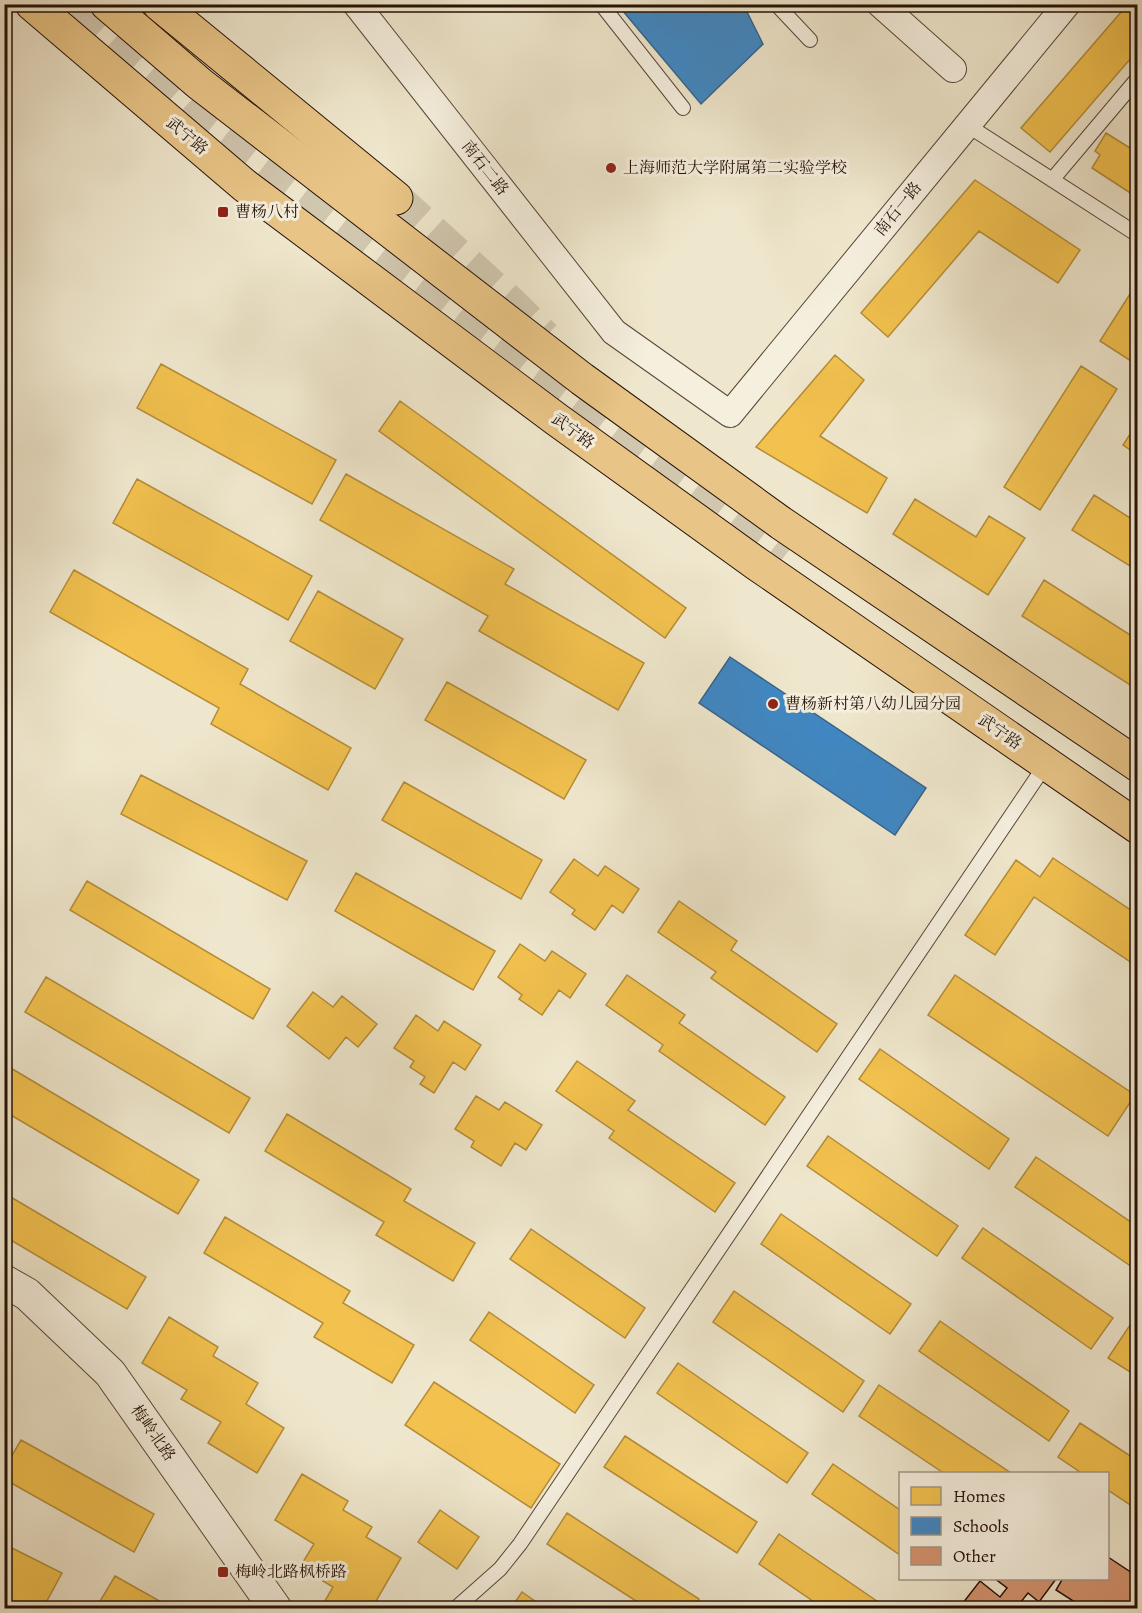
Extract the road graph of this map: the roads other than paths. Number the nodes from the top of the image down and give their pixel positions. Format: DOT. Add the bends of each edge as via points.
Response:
graph roads {
  1 [pos="32,4"];
  2 [pos="107,4"];
  3 [pos="159,4"];
  4 [pos="356,4"];
  5 [pos="600,4"];
  6 [pos="776,4"];
  7 [pos="880,4"];
  8 [pos="1067,4"];
  9 [pos="810,40"];
  10 [pos="952,69"];
  11 [pos="1137,78"];
  12 [pos="683,108"];
  13 [pos="967,125"];
  14 [pos="1052,180"];
  15 [pos="396,198"];
  16 [pos="1137,235"];
  17 [pos="730,414"];
  18 [pos="1046,764"];
  19 [pos="1137,765"];
  20 [pos="1137,827"];
  21 [pos="4,1281"];
  22 [pos="275,1608"];
  23 [pos="456,1608"];
  1 -- 18 [label="main road, 武宁路" via="244,184 556,419"];
  2 -- 19 [label="main road" via="200,84 582,379 781,523"];
  3 -- 15 [label="main road"];
  4 -- 17 [label="street, 南石二路" via="614,332"];
  5 -- 12 [label="lane"];
  6 -- 9 [label="lane"];
  7 -- 10 [label="street"];
  8 -- 13 [label="street, 南石一路"];
  11 -- 14 [label="lane"];
  13 -- 14 [label="lane"];
  13 -- 17 [label="street, 南石一路"];
  14 -- 16 [label="lane"];
  18 -- 20 [label="main road, 武宁路"];
  18 -- 23 [label="lane" via="520,1544 487,1582"];
  21 -- 22 [label="street, 梅岭北路" via="27,1294 110,1373"];
}
